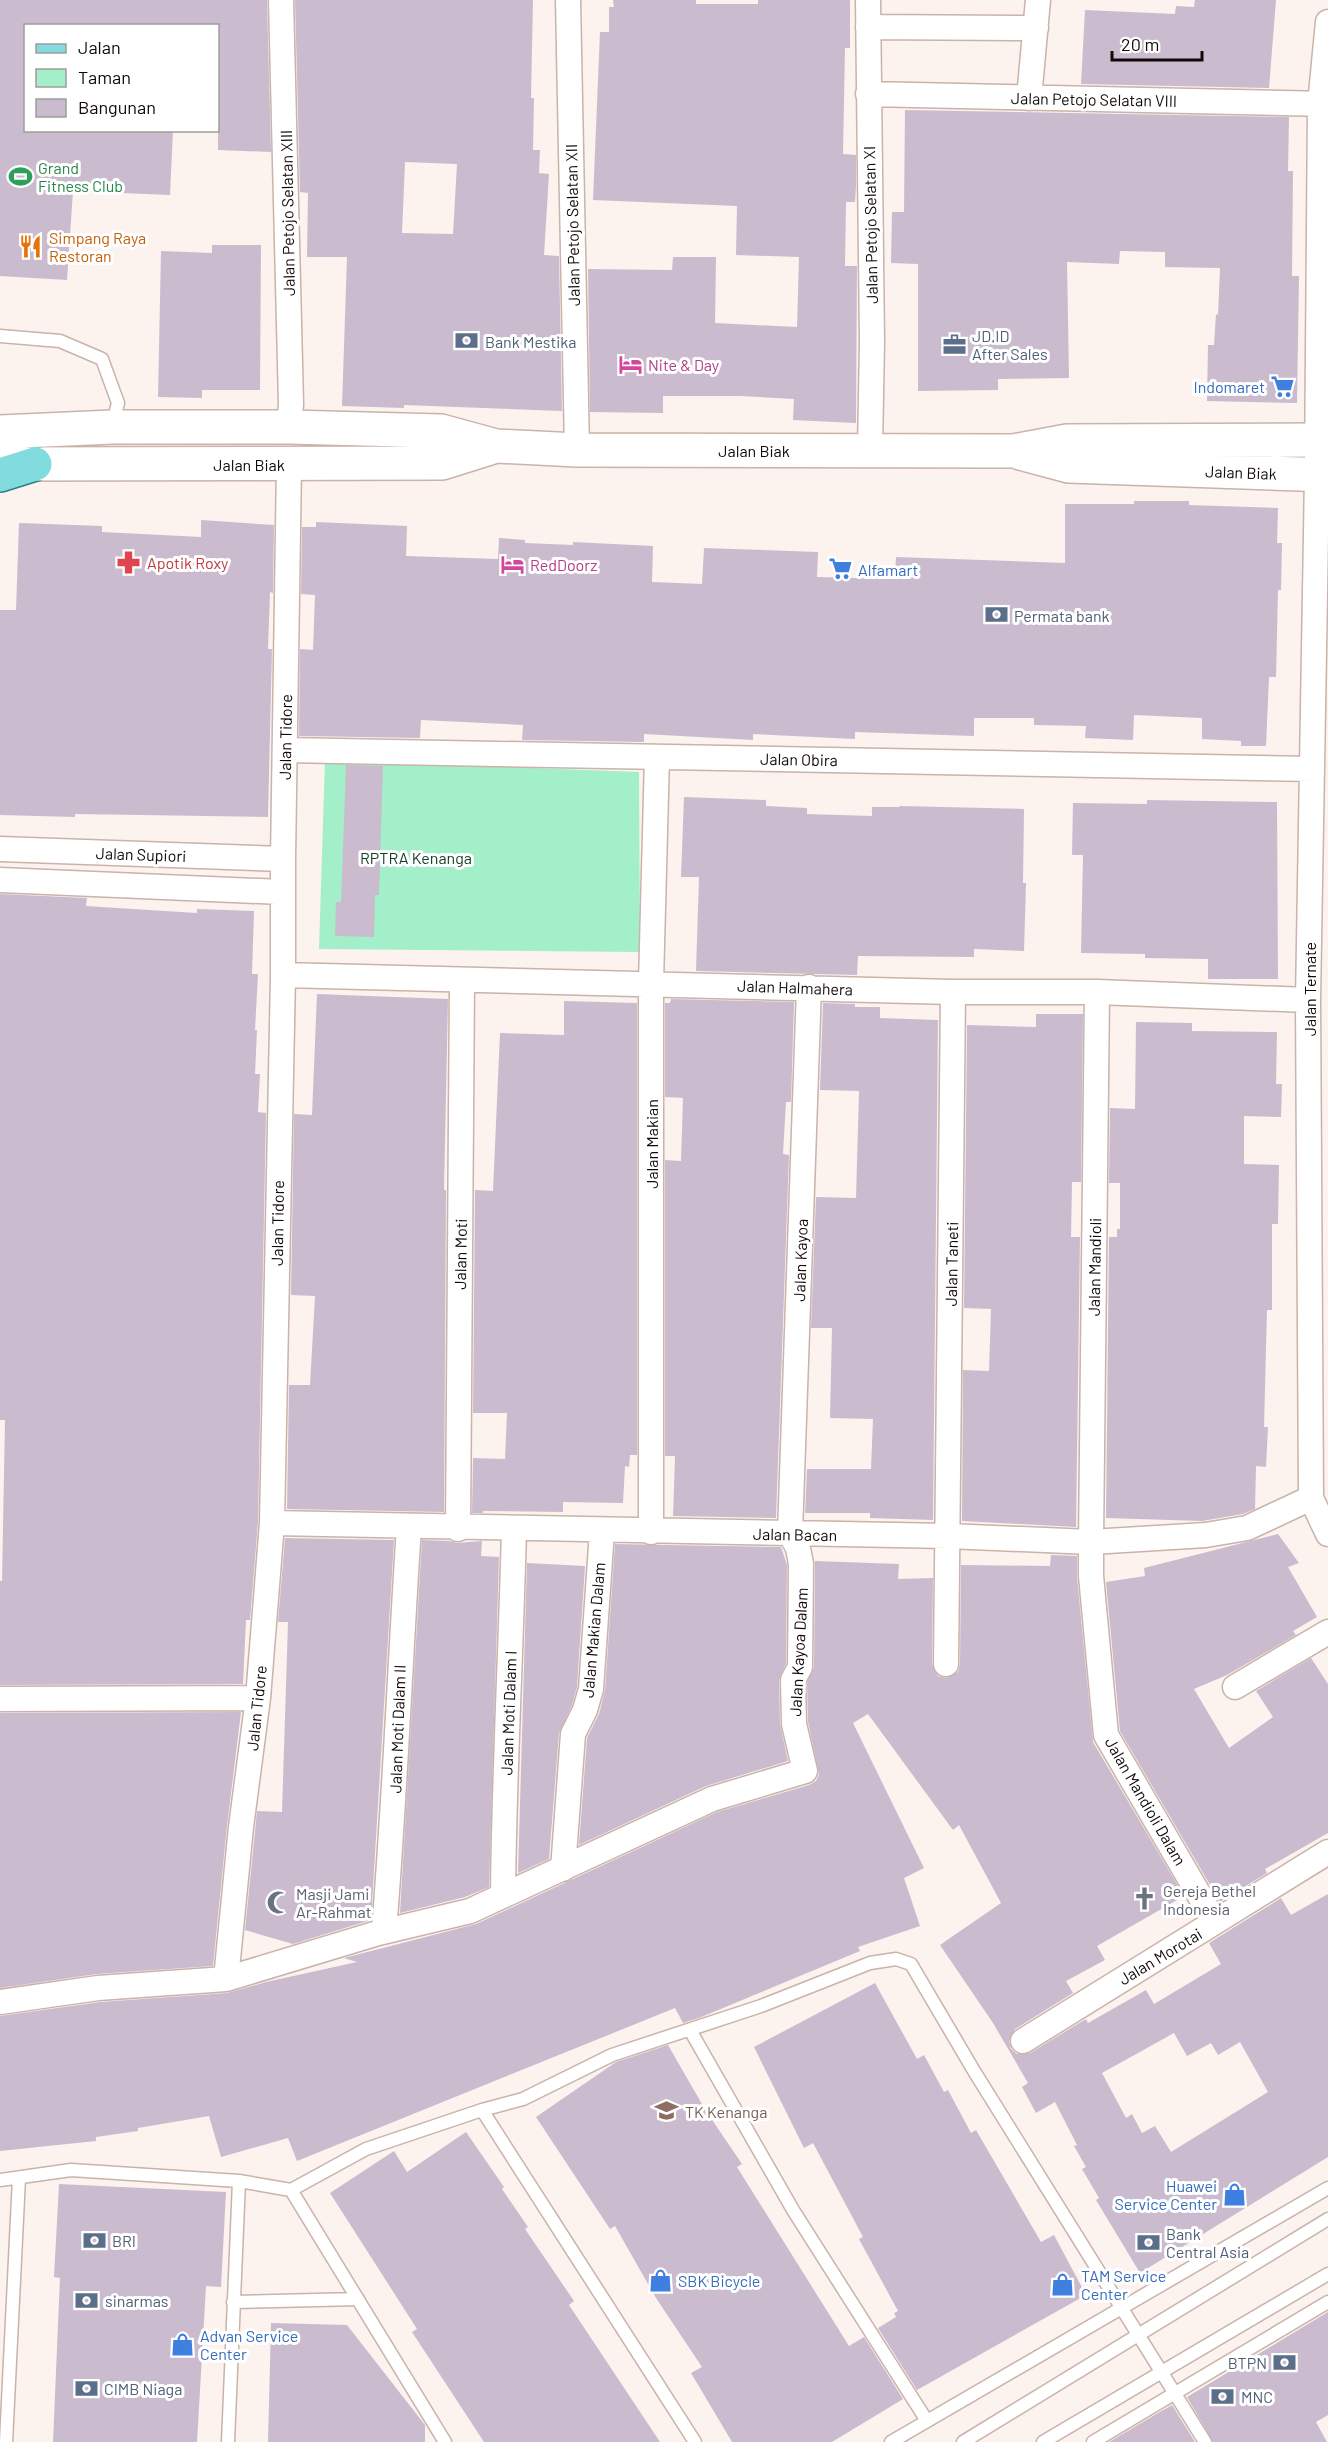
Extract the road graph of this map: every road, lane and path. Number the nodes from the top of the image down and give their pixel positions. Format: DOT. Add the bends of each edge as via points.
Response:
graph roads {
  1 [pos="282,0"];
  2 [pos="568,0"];
  3 [pos="868,0"];
  4 [pos="1038,0"];
  5 [pos="1328,22"];
  6 [pos="868,27"];
  7 [pos="1036,28"];
  8 [pos="868,94"];
  9 [pos="1029,98"];
  10 [pos="1324,104"];
  11 [pos="1324,221"];
  12 [pos="0,336"];
  13 [pos="112,427"];
  14 [pos="289,427"];
  15 [pos="0,432"];
  16 [pos="1322,440"];
  17 [pos="496,446"];
  18 [pos="870,449"];
  19 [pos="577,450"];
  20 [pos="1013,451"];
  21 [pos="0,464"];
  22 [pos="35,464"];
  23 [pos="289,464"];
  24 [pos="1322,475"];
  25 [pos="0,476"];
  26 [pos="285,750"];
  27 [pos="657,757"];
  28 [pos="1312,769"];
  29 [pos="0,849"];
  30 [pos="283,859"];
  31 [pos="0,880"];
  32 [pos="282,892"];
  33 [pos="283,975"];
  34 [pos="462,980"];
  35 [pos="651,983"];
  36 [pos="809,987"];
  37 [pos="953,992"];
  38 [pos="1097,992"];
  39 [pos="1308,1000"];
  40 [pos="1318,1029"];
  41 [pos="1311,1498"];
  42 [pos="272,1523"];
  43 [pos="409,1527"];
  44 [pos="458,1528"];
  45 [pos="514,1529"];
  46 [pos="602,1531"];
  47 [pos="651,1532"];
  48 [pos="790,1533"];
  49 [pos="1328,1534"];
  50 [pos="948,1536"];
  51 [pos="1091,1542"];
  52 [pos="1328,1632"];
  53 [pos="946,1664"];
  54 [pos="1235,1687"];
  55 [pos="258,1698"];
  56 [pos="0,1699"];
  57 [pos="1328,1852"];
  58 [pos="563,1869"];
  59 [pos="503,1896"];
  60 [pos="1208,1910"];
  61 [pos="384,1931"];
  62 [pos="226,1979"];
  63 [pos="0,2002"];
  64 [pos="690,2030"];
  65 [pos="1023,2041"];
  66 [pos="482,2110"];
  67 [pos="19,2178"];
  68 [pos="0,2180"];
  69 [pos="239,2181"];
  70 [pos="1328,2188"];
  71 [pos="291,2190"];
  72 [pos="1328,2219"];
  73 [pos="1328,2274"];
  74 [pos="358,2299"];
  75 [pos="233,2302"];
  76 [pos="1328,2302"];
  77 [pos="1123,2307"];
  78 [pos="1139,2334"];
  79 [pos="1162,2372"];
  80 [pos="1176,2393"];
  81 [pos="927,2421"];
  82 [pos="6,2442"];
  83 [pos="228,2442"];
  84 [pos="445,2442"];
  85 [pos="695,2442"];
  86 [pos="891,2442"];
  87 [pos="963,2442"];
  88 [pos="1043,2442"];
  89 [pos="1093,2442"];
  90 [pos="1205,2442"];
  1 -- 14 [label="street, Jalan Petojo Selatan XIII"];
  2 -- 19 [label="street, Jalan Petojo Selatan XII"];
  3 -- 6 [label="street, Jalan Petojo Selatan XI"];
  4 -- 7 [label="street"];
  5 -- 10 [label="street, Jalan Ternate"];
  6 -- 7 [label="street"];
  6 -- 8 [label="street, Jalan Petojo Selatan XI"];
  7 -- 9 [label="street"];
  8 -- 9 [label="street, Jalan Petojo Selatan VIII"];
  8 -- 18 [label="street, Jalan Petojo Selatan XI"];
  9 -- 10 [label="street, Jalan Petojo Selatan VIII"];
  10 -- 11 [label="street, Jalan Ternate"];
  11 -- 16 [label="street, Jalan Ternate"];
  12 -- 13 [label="lane" via="60,341 102,359 118,403"];
  13 -- 14 [label="main road, Jalan Biak"];
  13 -- 15 [label="main road, Jalan Biak"];
  14 -- 17 [label="main road, Jalan Biak" via="441,431"];
  16 -- 20 [label="main road, Jalan Biak" via="1067,441"];
  16 -- 24 [label="street, Jalan Ternate"];
  17 -- 19 [label="main road, Jalan Biak"];
  17 -- 23 [label="main road, Jalan Biak" via="442,463"];
  18 -- 19 [label="main road, Jalan Biak"];
  18 -- 20 [label="main road, Jalan Biak"];
  20 -- 24 [label="main road, Jalan Biak" via="1069,466"];
  21 -- 22 [label="main road, Jalan Biak"];
  22 -- 23 [label="main road, Jalan Biak"];
  22 -- 25 [label="main road"];
  23 -- 26 [label="street, Jalan Tidore"];
  24 -- 28 [label="street, Jalan Ternate"];
  26 -- 27 [label="street, Jalan Obira"];
  26 -- 30 [label="street, Jalan Tidore"];
  27 -- 28 [label="street, Jalan Obira"];
  27 -- 35 [label="street, Jalan Makian"];
  28 -- 39 [label="street, Jalan Ternate"];
  29 -- 30 [label="street, Jalan Supiori"];
  30 -- 32 [label="street, Jalan Tidore"];
  31 -- 32 [label="street, Jalan Supiori"];
  32 -- 33 [label="street, Jalan Tidore"];
  33 -- 34 [label="street, Jalan Halmahera"];
  33 -- 42 [label="street, Jalan Tidore"];
  34 -- 35 [label="street, Jalan Halmahera"];
  34 -- 44 [label="street, Jalan Moti"];
  35 -- 36 [label="street, Jalan Halmahera"];
  35 -- 47 [label="street, Jalan Makian"];
  36 -- 37 [label="street, Jalan Halmahera"];
  36 -- 48 [label="street, Jalan Kayoa"];
  37 -- 38 [label="street, Jalan Halmahera"];
  37 -- 50 [label="street, Jalan Taneti"];
  38 -- 39 [label="street, Jalan Halmahera"];
  38 -- 51 [label="street, Jalan Mandioli"];
  39 -- 40 [label="street, Jalan Ternate"];
  40 -- 41 [label="street, Jalan Ternate"];
  41 -- 49 [label="street, Jalan Ternate"];
  41 -- 51 [label="street, Jalan Bacan" via="1247,1528 1206,1535"];
  42 -- 43 [label="street, Jalan Bacan"];
  42 -- 55 [label="street, Jalan Tidore"];
  43 -- 44 [label="street, Jalan Bacan"];
  43 -- 61 [label="street, Jalan Moti Dalam II"];
  44 -- 45 [label="street, Jalan Bacan"];
  45 -- 46 [label="street, Jalan Bacan"];
  45 -- 59 [label="street, Jalan Moti Dalam I"];
  46 -- 47 [label="street, Jalan Bacan"];
  46 -- 58 [label="street, Jalan Makian Dalam" via="591,1689 573,1734"];
  47 -- 48 [label="street, Jalan Bacan"];
  48 -- 50 [label="street, Jalan Bacan"];
  48 -- 58 [label="street, Jalan Kayoa Dalam" via="801,1564 800,1667 793,1683 795,1724 805,1771 712,1799"];
  50 -- 51 [label="street, Jalan Bacan"];
  50 -- 53 [label="street, Jalan Taneti"];
  51 -- 60 [label="street, Jalan Mandioli Dalam" via="1106,1735"];
  52 -- 54 [label="street"];
  55 -- 56 [label="street"];
  55 -- 62 [label="street, Jalan Tidore"];
  57 -- 65 [label="street, Jalan Morotai"];
  58 -- 59 [label="street"];
  59 -- 61 [label="street" via="470,1911"];
  61 -- 62 [label="street"];
  62 -- 63 [label="street" via="98,1988"];
  64 -- 66 [label="lane" via="612,2055 523,2099"];
  64 -- 77 [label="lane" via="870,1963 897,1959 911,1964"];
  64 -- 81 [label="lane" via="793,2210"];
  66 -- 71 [label="lane" via="366,2149"];
  66 -- 85 [label="lane"];
  67 -- 68 [label="lane"];
  67 -- 69 [label="lane" via="71,2170"];
  67 -- 82 [label="lane"];
  69 -- 71 [label="lane"];
  69 -- 75 [label="lane"];
  70 -- 77 [label="lane"];
  71 -- 74 [label="lane"];
  72 -- 78 [label="lane"];
  73 -- 79 [label="lane"];
  74 -- 75 [label="lane"];
  74 -- 84 [label="lane"];
  75 -- 83 [label="lane"];
  76 -- 80 [label="lane"];
  77 -- 78 [label="lane"];
  77 -- 81 [label="lane"];
  78 -- 79 [label="lane"];
  78 -- 87 [label="lane"];
  79 -- 80 [label="lane"];
  79 -- 88 [label="lane"];
  80 -- 89 [label="lane"];
  80 -- 90 [label="lane"];
  81 -- 86 [label="lane"];
}
